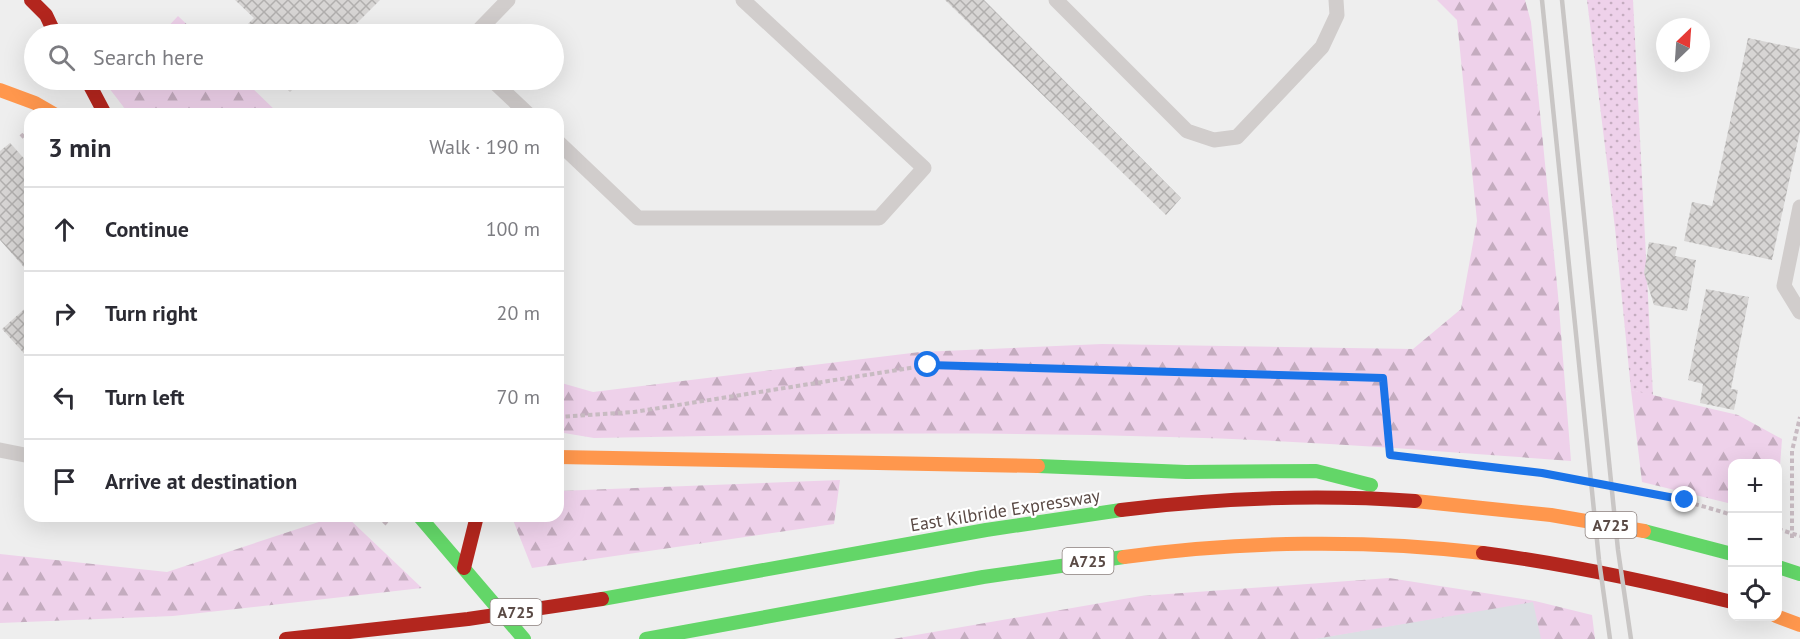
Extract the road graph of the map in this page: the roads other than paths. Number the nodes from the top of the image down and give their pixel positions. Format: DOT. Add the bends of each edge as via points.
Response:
graph roads {
  1 [pos="31,0"];
  2 [pos="508,0"];
  3 [pos="743,0"];
  4 [pos="1056,0"];
  5 [pos="1336,0"];
  6 [pos="52,24"];
  7 [pos="485,24"];
  8 [pos="24,88"];
  9 [pos="0,89"];
  10 [pos="92,90"];
  11 [pos="503,90"];
  12 [pos="44,108"];
  13 [pos="102,108"];
  14 [pos="522,108"];
  15 [pos="564,148"];
  16 [pos="1800,207"];
  17 [pos="1800,312"];
  18 [pos="0,450"];
  19 [pos="24,455"];
  20 [pos="564,457"];
  21 [pos="1443,502"];
  22 [pos="424,522"];
  23 [pos="476,522"];
  24 [pos="1728,553"];
  25 [pos="464,568"];
  26 [pos="1782,568"];
  27 [pos="1800,573"];
  28 [pos="1726,600"];
  29 [pos="1782,618"];
  30 [pos="1800,625"];
  31 [pos="286,639"];
  32 [pos="524,639"];
  33 [pos="646,639"];
  1 -- 6 [label="main road" via="43,9"];
  2 -- 7 [label="lane"];
  3 -- 15 [label="lane" via="924,168 879,218 638,218"];
  4 -- 5 [label="lane" via="1187,131 1214,140 1238,137 1322,47 1337,15"];
  8 -- 9 [label="main road"];
  9 -- 12 [label="main road"];
  10 -- 13 [label="main road"];
  11 -- 14 [label="lane"];
  16 -- 17 [label="lane" via="1784,286"];
  18 -- 19 [label="lane"];
  20 -- 21 [label="main road, A725" via="1186,472 1316,471"];
  21 -- 24 [label="main road, East Kilbride Expressway / A725" via="1589,521"];
  21 -- 31 [label="main road, East Kilbride Expressway / A725" via="1260,498 1111,511 575,604"];
  22 -- 25 [label="main road"];
  23 -- 25 [label="main road"];
  25 -- 32 [label="main road"];
  26 -- 27 [label="main road"];
  28 -- 33 [label="main road, A725" via="1634,578 1441,548 1374,544 1245,546 1168,551 983,577"];
  29 -- 30 [label="main road"];
}
